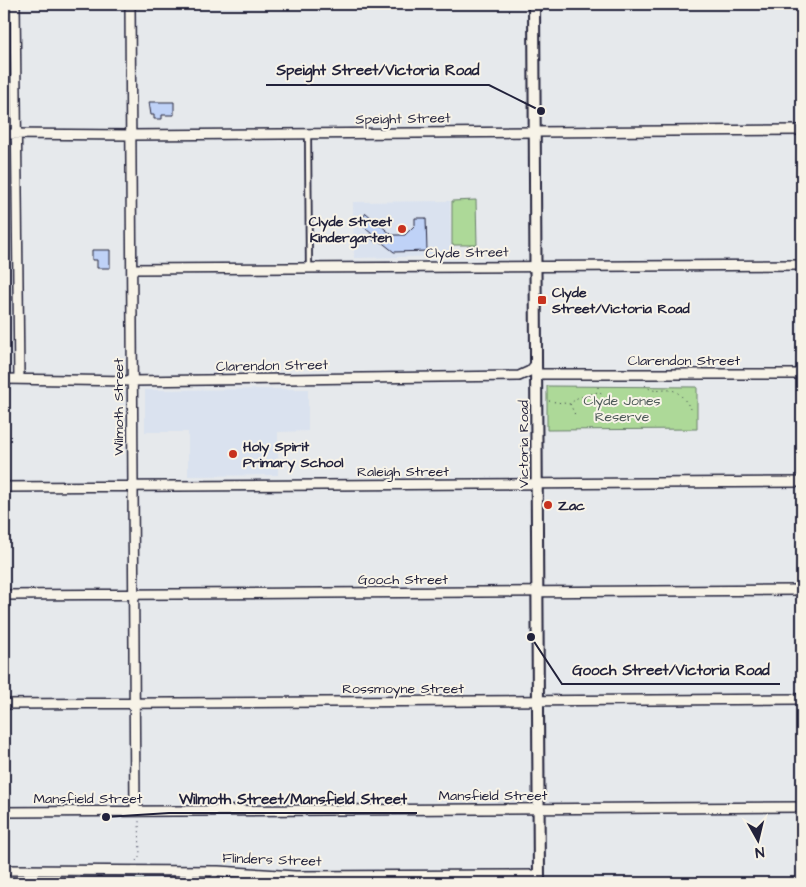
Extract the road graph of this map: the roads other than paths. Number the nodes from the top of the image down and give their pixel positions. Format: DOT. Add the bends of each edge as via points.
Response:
graph roads {
  1 [pos="15,4"];
  2 [pos="130,4"];
  3 [pos="534,4"];
  4 [pos="802,130"];
  5 [pos="534,131"];
  6 [pos="308,133"];
  7 [pos="4,134"];
  8 [pos="16,134"];
  9 [pos="131,135"];
  10 [pos="537,265"];
  11 [pos="802,265"];
  12 [pos="309,268"];
  13 [pos="132,269"];
  14 [pos="536,369"];
  15 [pos="802,374"];
  16 [pos="4,379"];
  17 [pos="19,379"];
  18 [pos="132,381"];
  19 [pos="802,482"];
  20 [pos="537,484"];
  21 [pos="132,485"];
  22 [pos="4,487"];
  23 [pos="802,590"];
  24 [pos="538,592"];
  25 [pos="134,594"];
  26 [pos="4,595"];
  27 [pos="802,699"];
  28 [pos="538,701"];
  29 [pos="134,703"];
  30 [pos="4,704"];
  31 [pos="802,807"];
  32 [pos="539,809"];
  33 [pos="135,811"];
  34 [pos="4,812"];
  35 [pos="4,870"];
  36 [pos="218,870"];
  37 [pos="295,879"];
  38 [pos="539,879"];
  39 [pos="210,883"];
  1 -- 8 [label="street"];
  2 -- 9 [label="street, Wilmoth Street"];
  3 -- 5 [label="street, Victoria Road"];
  4 -- 5 [label="street, Speight Street"];
  5 -- 6 [label="street, Speight Street"];
  5 -- 10 [label="street, Victoria Road"];
  6 -- 9 [label="street, Speight Street"];
  6 -- 12 [label="lane"];
  7 -- 8 [label="street, Speight Street"];
  8 -- 9 [label="street, Speight Street"];
  8 -- 17 [label="street"];
  9 -- 13 [label="street, Wilmoth Street"];
  10 -- 11 [label="street, Clyde Street"];
  10 -- 12 [label="street, Clyde Street"];
  10 -- 14 [label="street, Victoria Road"];
  12 -- 13 [label="street, Clyde Street"];
  13 -- 18 [label="street, Wilmoth Street"];
  14 -- 15 [label="street, Clarendon Street"];
  14 -- 18 [label="street, Clarendon Street" via="519,376"];
  14 -- 20 [label="street, Victoria Road"];
  16 -- 17 [label="street, Clarendon Street"];
  17 -- 18 [label="street, Clarendon Street"];
  18 -- 21 [label="street, Wilmoth Street"];
  19 -- 20 [label="street, Raleigh Street"];
  20 -- 21 [label="street, Raleigh Street"];
  20 -- 24 [label="street, Victoria Road"];
  21 -- 22 [label="street, Raleigh Street"];
  21 -- 25 [label="street, Wilmoth Street"];
  23 -- 24 [label="street, Gooch Street"];
  24 -- 25 [label="street, Gooch Street"];
  24 -- 28 [label="street, Victoria Road"];
  25 -- 26 [label="street, Gooch Street"];
  25 -- 29 [label="street, Wilmoth Street"];
  27 -- 28 [label="street, Rossmoyne Street"];
  28 -- 29 [label="street, Rossmoyne Street"];
  28 -- 32 [label="street, Victoria Road"];
  29 -- 30 [label="street, Rossmoyne Street"];
  29 -- 33 [label="street, Wilmoth Street"];
  31 -- 32 [label="street, Mansfield Street"];
  32 -- 33 [label="street, Mansfield Street"];
  32 -- 38 [label="street, Victoria Road"];
  33 -- 34 [label="street, Mansfield Street"];
  35 -- 36 [label="street, Flinders Street"];
  36 -- 37 [label="street, Flinders Street"];
  36 -- 39 [label="lane"];
  37 -- 38 [label="street, Flinders Street"];
}
